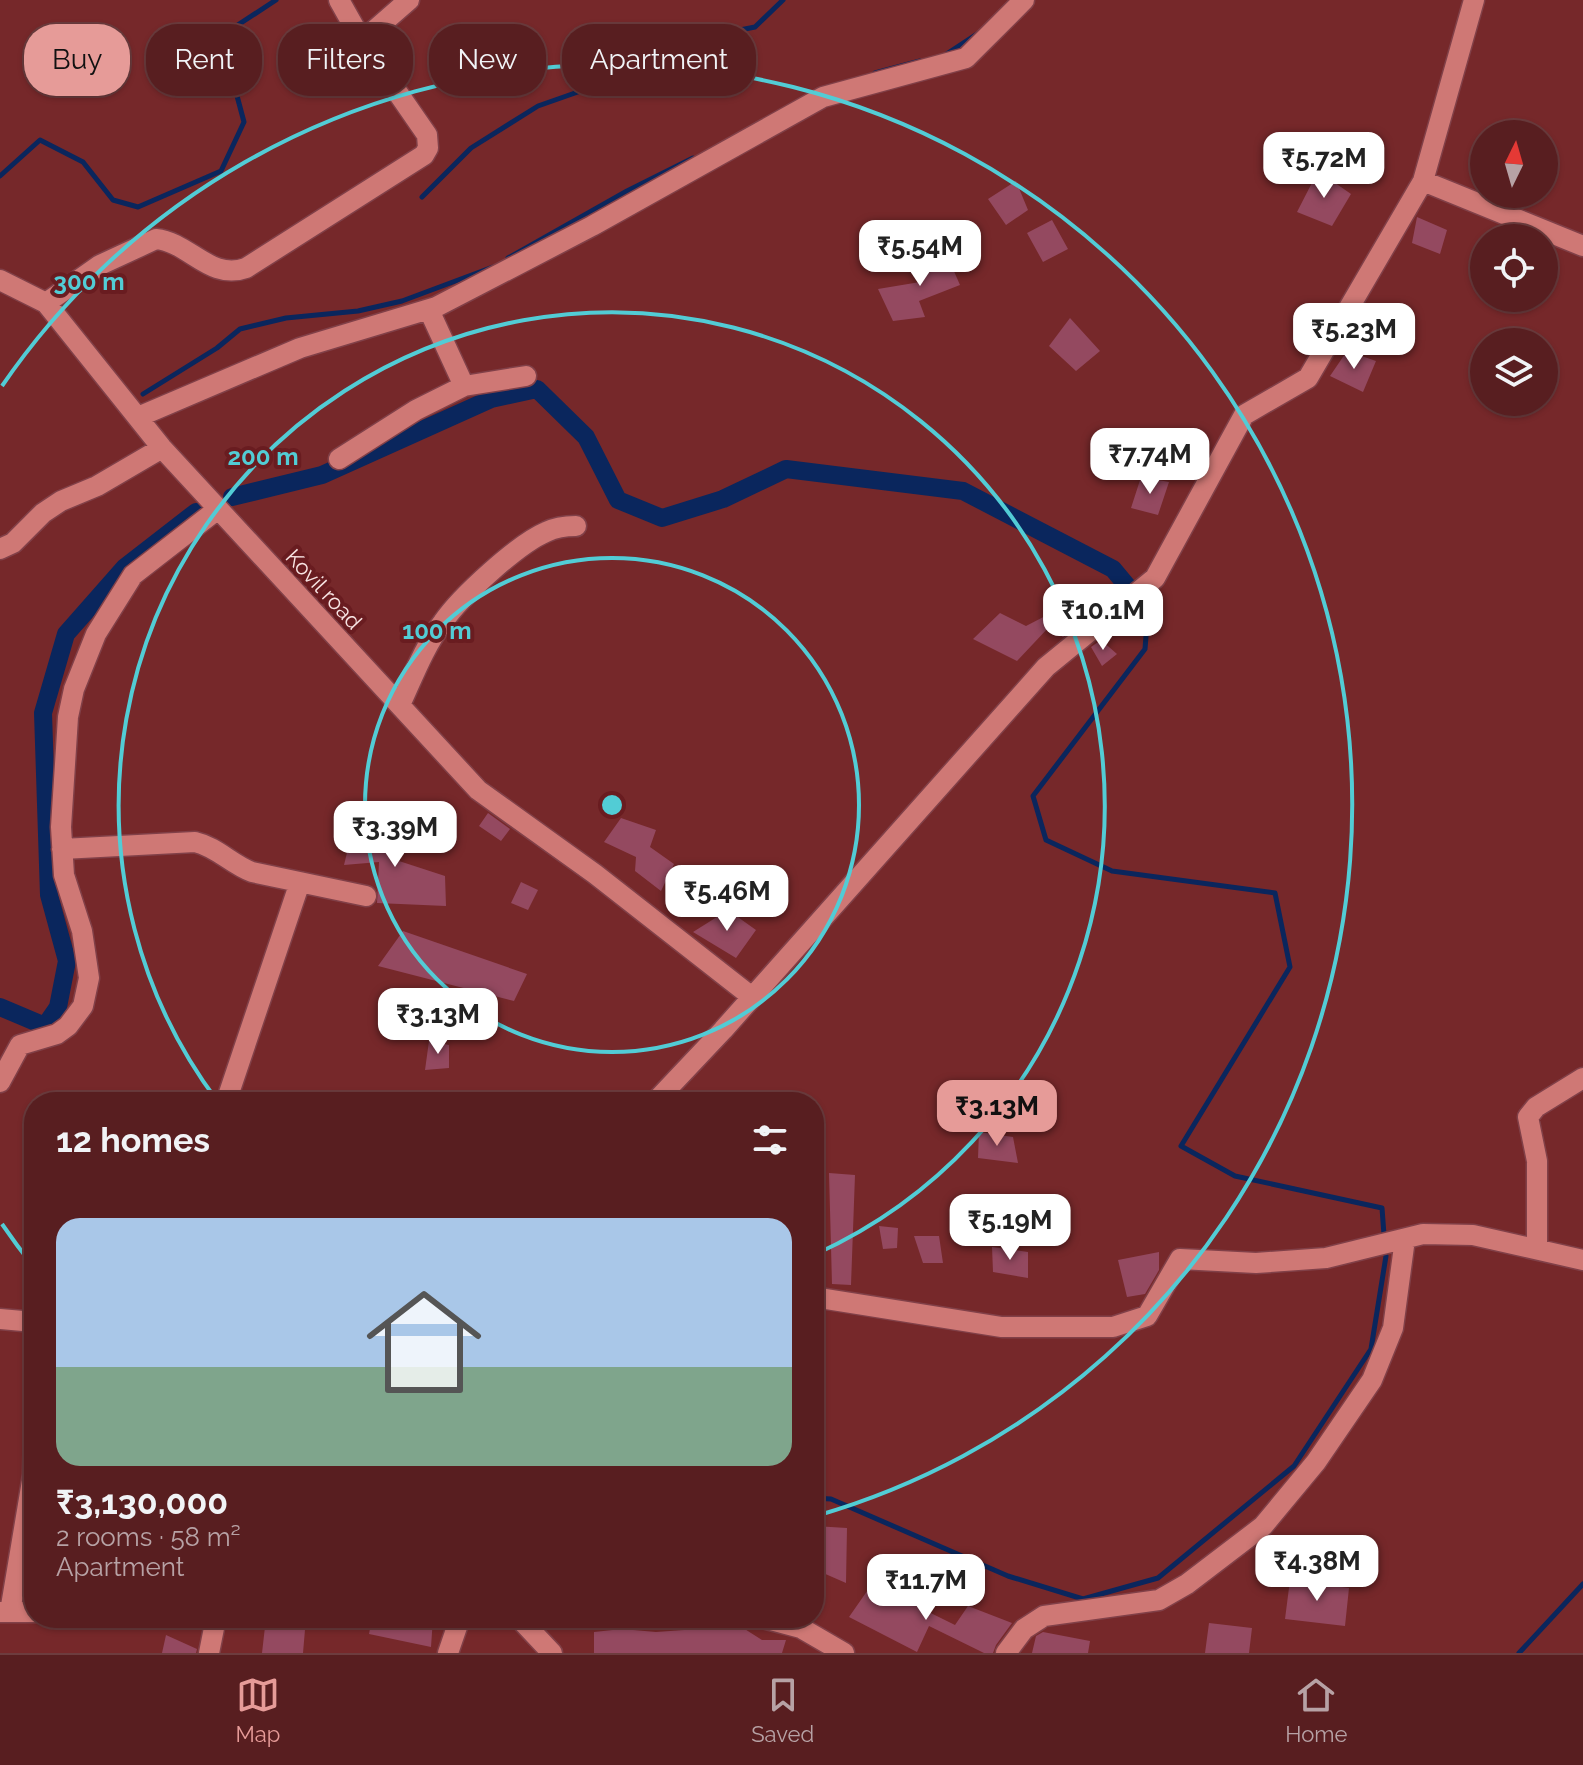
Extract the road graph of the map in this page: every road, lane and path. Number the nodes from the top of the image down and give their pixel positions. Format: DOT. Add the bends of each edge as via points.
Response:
graph roads {
  1 [pos="339,0"];
  2 [pos="409,0"];
  3 [pos="1024,0"];
  4 [pos="1474,0"];
  5 [pos="352,24"];
  6 [pos="381,24"];
  7 [pos="403,96"];
  8 [pos="1423,181"];
  9 [pos="1583,246"];
  10 [pos="0,280"];
  11 [pos="46,303"];
  12 [pos="429,310"];
  13 [pos="526,376"];
  14 [pos="464,386"];
  15 [pos="138,417"];
  16 [pos="162,448"];
  17 [pos="339,459"];
  18 [pos="218,509"];
  19 [pos="576,526"];
  20 [pos="0,549"];
  21 [pos="400,705"];
  22 [pos="62,849"];
  23 [pos="300,882"];
  24 [pos="366,896"];
  25 [pos="752,997"];
  26 [pos="1583,1078"];
  27 [pos="0,1082"];
  28 [pos="229,1092"];
  29 [pos="664,1092"];
  30 [pos="1405,1239"];
  31 [pos="1537,1249"];
  32 [pos="1583,1260"];
  33 [pos="824,1299"];
  34 [pos="0,1319"];
  35 [pos="24,1321"];
  36 [pos="24,1519"];
  37 [pos="5,1612"];
  38 [pos="214,1628"];
  39 [pos="457,1628"];
  40 [pos="528,1628"];
  41 [pos="801,1628"];
  42 [pos="209,1653"];
  43 [pos="448,1653"];
  44 [pos="552,1653"];
  45 [pos="844,1653"];
  46 [pos="1006,1653"];
  1 -- 5 [label="street"];
  2 -- 6 [label="street"];
  3 -- 12 [label="street" via="966,58 823,97"];
  4 -- 8 [label="street"];
  7 -- 11 [label="street" via="427,135 424,155 246,268 219,269 156,239 100,265"];
  8 -- 9 [label="street"];
  8 -- 25 [label="street" via="1308,378 1244,415 1155,578 1046,667"];
  10 -- 11 [label="street, Kovil road"];
  11 -- 15 [label="street, Kovil road"];
  12 -- 14 [label="street"];
  12 -- 15 [label="street" via="300,348"];
  13 -- 14 [label="street"];
  14 -- 17 [label="street"];
  15 -- 16 [label="street, Kovil road"];
  16 -- 18 [label="street, Kovil road"];
  16 -- 20 [label="street" via="61,501"];
  18 -- 21 [label="street, Kovil road"];
  18 -- 22 [label="street" via="133,575 96,634 68,717"];
  19 -- 21 [label="street" via="543,532 473,586 443,621"];
  21 -- 25 [label="street, Kovil road" via="478,790"];
  22 -- 23 [label="street" via="195,842 239,867"];
  22 -- 27 [label="street" via="89,978 83,1006 57,1034 20,1045"];
  23 -- 24 [label="street"];
  23 -- 28 [label="street"];
  25 -- 29 [label="street"];
  26 -- 31 [label="street" via="1528,1117 1537,1161"];
  30 -- 31 [label="street" via="1473,1235"];
  30 -- 33 [label="street" via="1326,1258 1256,1263 1180,1259 1147,1316 1113,1327 1002,1327"];
  30 -- 46 [label="street" via="1393,1328 1372,1380 1316,1462 1263,1526 1159,1600 1044,1616 1024,1629"];
  31 -- 32 [label="street"];
  34 -- 35 [label="street"];
  36 -- 37 [label="street"];
  38 -- 42 [label="street"];
  39 -- 43 [label="street"];
  40 -- 44 [label="street"];
  41 -- 45 [label="street"];
}
